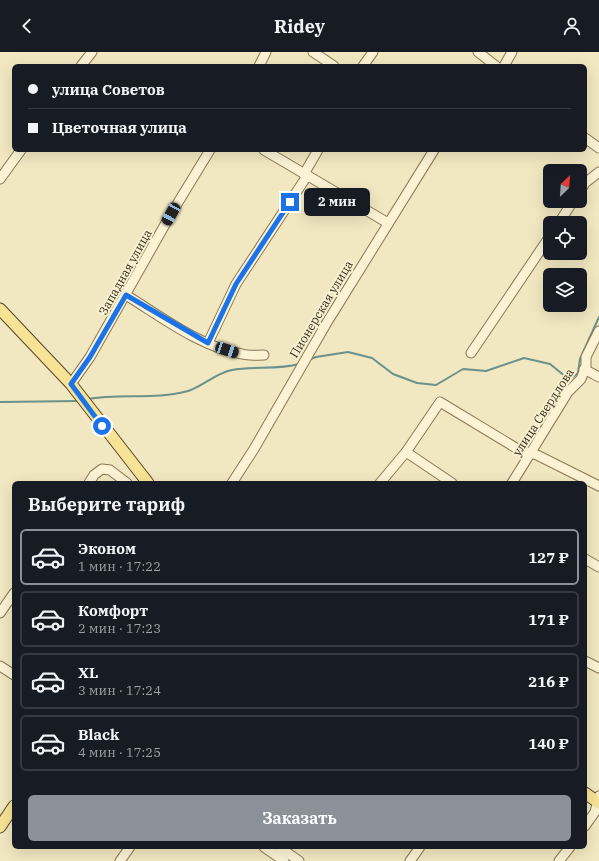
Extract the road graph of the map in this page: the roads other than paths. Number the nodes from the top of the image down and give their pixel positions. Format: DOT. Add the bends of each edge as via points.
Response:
graph roads {
  1 [pos="92,52"];
  2 [pos="266,52"];
  3 [pos="313,52"];
  4 [pos="373,52"];
  5 [pos="478,52"];
  6 [pos="512,52"];
  7 [pos="83,64"];
  8 [pos="259,64"];
  9 [pos="331,64"];
  10 [pos="364,64"];
  11 [pos="493,64"];
  12 [pos="505,64"];
  13 [pos="587,139"];
  14 [pos="599,148"];
  15 [pos="20,152"];
  16 [pos="209,152"];
  17 [pos="267,152"];
  18 [pos="317,152"];
  19 [pos="433,152"];
  20 [pos="599,172"];
  21 [pos="305,175"];
  22 [pos="0,179"];
  23 [pos="587,181"];
  24 [pos="388,223"];
  25 [pos="543,246"];
  26 [pos="126,295"];
  27 [pos="0,309"];
  28 [pos="599,331"];
  29 [pos="208,343"];
  30 [pos="471,353"];
  31 [pos="264,355"];
  32 [pos="584,369"];
  33 [pos="599,377"];
  34 [pos="71,384"];
  35 [pos="406,452"];
  36 [pos="529,454"];
  37 [pos="90,481"];
  38 [pos="124,481"];
  39 [pos="146,481"];
  40 [pos="233,481"];
  41 [pos="382,481"];
  42 [pos="449,481"];
  43 [pos="513,481"];
  44 [pos="599,486"];
  45 [pos="587,560"];
  46 [pos="599,567"];
  47 [pos="12,595"];
  48 [pos="0,613"];
  49 [pos="587,662"];
  50 [pos="0,666"];
  51 [pos="599,668"];
  52 [pos="12,674"];
  53 [pos="587,794"];
  54 [pos="598,800"];
  55 [pos="12,809"];
  56 [pos="587,823"];
  57 [pos="0,827"];
  58 [pos="129,849"];
  59 [pos="419,849"];
  60 [pos="568,849"];
  61 [pos="276,851"];
  62 [pos="120,861"];
  63 [pos="284,861"];
  64 [pos="300,861"];
  65 [pos="410,861"];
  66 [pos="559,861"];
  1 -- 7 [label="street"];
  2 -- 8 [label="street"];
  3 -- 9 [label="street"];
  4 -- 10 [label="street"];
  5 -- 11 [label="street"];
  6 -- 12 [label="street"];
  13 -- 14 [label="street"];
  15 -- 22 [label="street"];
  16 -- 26 [label="street, Западная улица"];
  17 -- 21 [label="street"];
  18 -- 21 [label="street"];
  19 -- 24 [label="street, Пионерская улица"];
  20 -- 23 [label="street"];
  21 -- 24 [label="street"];
  21 -- 29 [label="street" via="236,284"];
  24 -- 40 [label="street, Пионерская улица"];
  25 -- 30 [label="street"];
  26 -- 29 [label="street"];
  26 -- 34 [label="street, Западная улица"];
  27 -- 34 [label="main road"];
  28 -- 32 [label="street, улица Свердлова" via="586,357"];
  29 -- 31 [label="street" via="242,354"];
  32 -- 33 [label="street"];
  32 -- 36 [label="street, улица Свердлова" via="581,379 568,392"];
  34 -- 39 [label="main road"];
  35 -- 36 [label="street" via="440,402 521,452"];
  35 -- 41 [label="street"];
  35 -- 42 [label="street"];
  36 -- 43 [label="street, улица Свердлова"];
  36 -- 44 [label="street" via="537,455"];
  37 -- 38 [label="street" via="102,469 110,470"];
  45 -- 46 [label="street"];
  47 -- 48 [label="street"];
  49 -- 51 [label="street"];
  50 -- 52 [label="street"];
  53 -- 54 [label="main road"];
  54 -- 56 [label="street" via="595,812"];
  55 -- 57 [label="main road"];
  58 -- 62 [label="street"];
  59 -- 65 [label="street"];
  60 -- 66 [label="street"];
  61 -- 63 [label="street"];
  61 -- 64 [label="street"];
}
